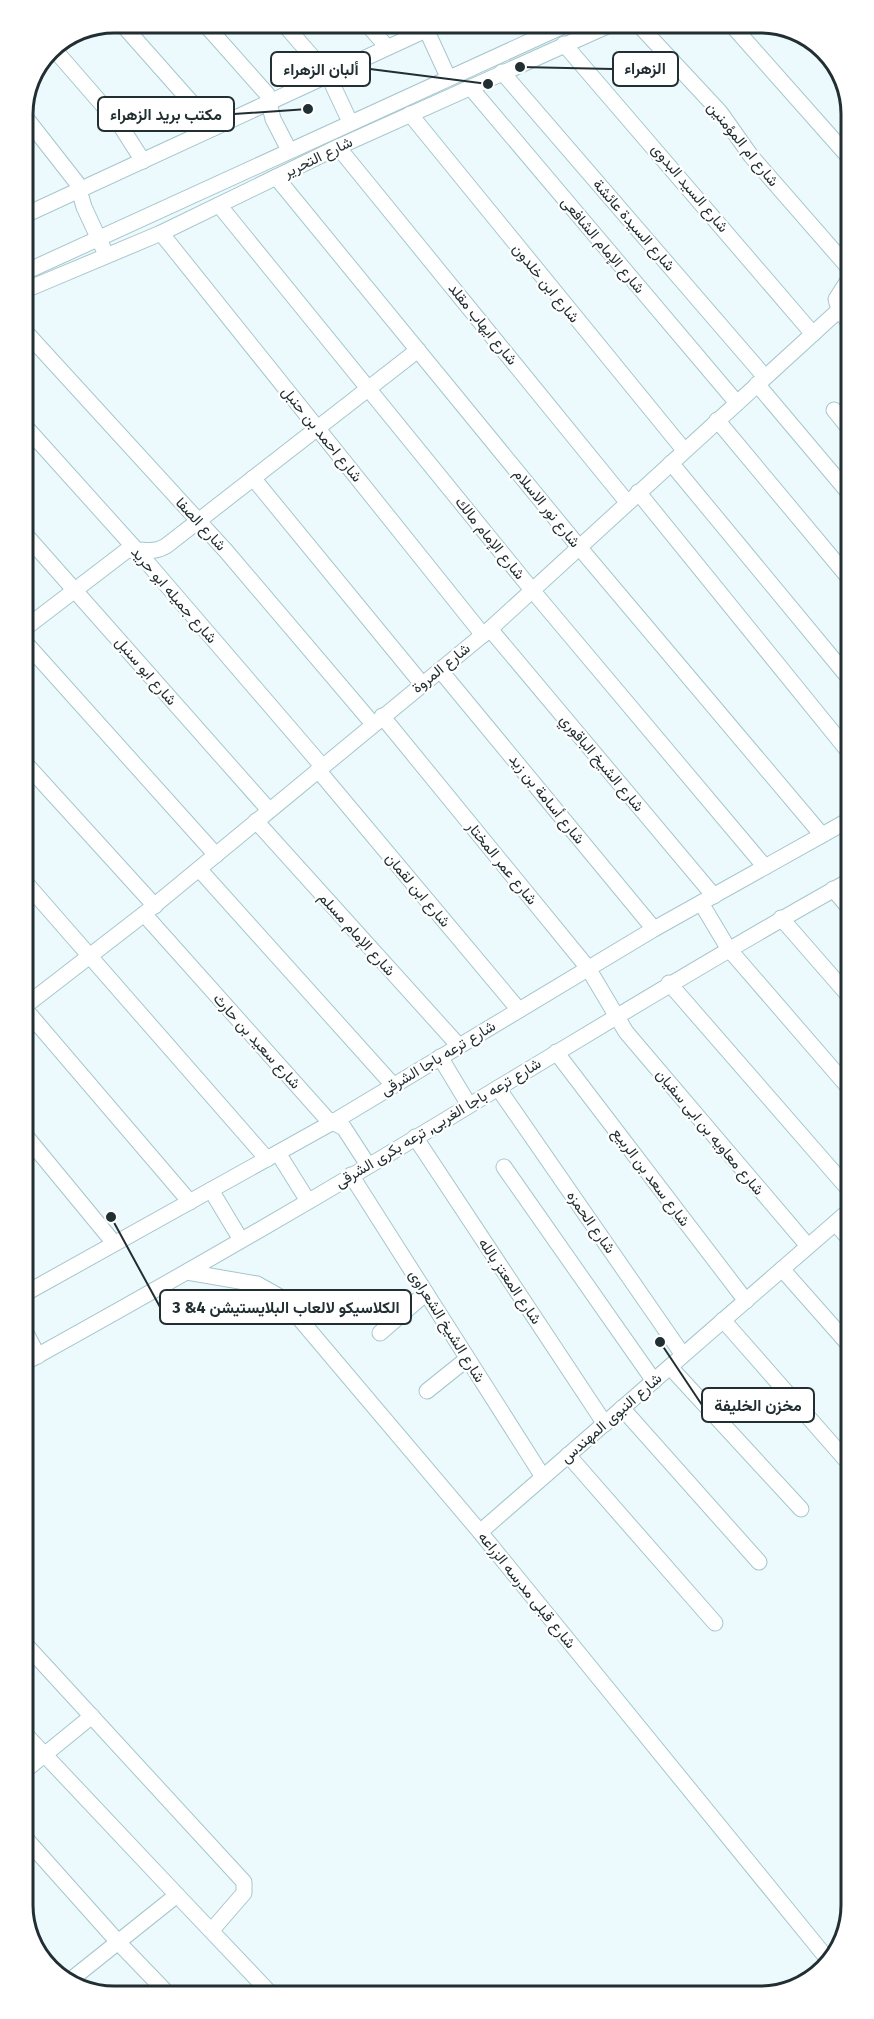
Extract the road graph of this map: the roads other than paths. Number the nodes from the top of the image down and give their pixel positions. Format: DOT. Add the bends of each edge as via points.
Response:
graph roads {
  1 [pos="131,33"];
  2 [pos="214,33"];
  3 [pos="292,33"];
  4 [pos="375,33"];
  5 [pos="417,33"];
  6 [pos="428,33"];
  7 [pos="531,33"];
  8 [pos="590,33"];
  9 [pos="646,33"];
  10 [pos="739,33"];
  11 [pos="564,44"];
  12 [pos="387,47"];
  13 [pos="500,54"];
  14 [pos="59,55"];
  15 [pos="505,71"];
  16 [pos="328,75"];
  17 [pos="448,77"];
  18 [pos="470,87"];
  19 [pos="271,102"];
  20 [pos="410,114"];
  21 [pos="350,122"];
  22 [pos="33,126"];
  23 [pos="214,128"];
  24 [pos="338,147"];
  25 [pos="841,148"];
  26 [pos="289,150"];
  27 [pos="143,161"];
  28 [pos="276,177"];
  29 [pos="80,191"];
  30 [pos="219,205"];
  31 [pos="33,212"];
  32 [pos="161,233"];
  33 [pos="99,240"];
  34 [pos="107,256"];
  35 [pos="841,259"];
  36 [pos="33,269"];
  37 [pos="33,287"];
  38 [pos="841,289"];
  39 [pos="841,308"];
  40 [pos="841,316"];
  41 [pos="813,334"];
  42 [pos="33,340"];
  43 [pos="418,350"];
  44 [pos="761,381"];
  45 [pos="369,388"];
  46 [pos="737,403"];
  47 [pos="834,410"];
  48 [pos="841,418"];
  49 [pos="717,420"];
  50 [pos="317,428"];
  51 [pos="33,436"];
  52 [pos="684,450"];
  53 [pos="671,463"];
  54 [pos="253,478"];
  55 [pos="841,483"];
  56 [pos="632,497"];
  57 [pos="197,522"];
  58 [pos="33,542"];
  59 [pos="579,547"];
  60 [pos="133,549"];
  61 [pos="841,569"];
  62 [pos="75,590"];
  63 [pos="532,590"];
  64 [pos="33,622"];
  65 [pos="486,632"];
  66 [pos="33,651"];
  67 [pos="440,669"];
  68 [pos="841,669"];
  69 [pos="422,684"];
  70 [pos="377,720"];
  71 [pos="841,743"];
  72 [pos="320,768"];
  73 [pos="33,773"];
  74 [pos="269,810"];
  75 [pos="256,821"];
  76 [pos="841,824"];
  77 [pos="822,835"];
  78 [pos="216,855"];
  79 [pos="765,867"];
  80 [pos="199,869"];
  81 [pos="841,886"];
  82 [pos="833,890"];
  83 [pos="33,892"];
  84 [pos="707,899"];
  85 [pos="841,899"];
  86 [pos="150,910"];
  87 [pos="782,918"];
  88 [pos="654,929"];
  89 [pos="728,948"];
  90 [pos="89,958"];
  91 [pos="588,968"];
  92 [pos="669,983"];
  93 [pos="841,987"];
  94 [pos="33,1001"];
  95 [pos="519,1010"];
  96 [pos="617,1014"];
  97 [pos="33,1017"];
  98 [pos="459,1046"];
  99 [pos="556,1053"];
  100 [pos="440,1057"];
  101 [pos="841,1079"];
  102 [pos="393,1085"];
  103 [pos="498,1088"];
  104 [pos="469,1105"];
  105 [pos="333,1122"];
  106 [pos="415,1137"];
  107 [pos="33,1145"];
  108 [pos="273,1156"];
  109 [pos="368,1166"];
  110 [pos="504,1167"];
  111 [pos="351,1175"];
  112 [pos="841,1181"];
  113 [pos="211,1190"];
  114 [pos="308,1201"];
  115 [pos="189,1202"];
  116 [pos="841,1218"];
  117 [pos="836,1223"];
  118 [pos="841,1229"];
  119 [pos="241,1240"];
  120 [pos="114,1244"];
  121 [pos="808,1246"];
  122 [pos="782,1269"];
  123 [pos="187,1272"];
  124 [pos="33,1290"];
  125 [pos="426,1293"];
  126 [pos="746,1301"];
  127 [pos="723,1320"];
  128 [pos="380,1333"];
  129 [pos="841,1336"];
  130 [pos="683,1355"];
  131 [pos="33,1358"];
  132 [pos="468,1359"];
  133 [pos="670,1367"];
  134 [pos="654,1381"];
  135 [pos="427,1391"];
  136 [pos="622,1408"];
  137 [pos="605,1424"];
  138 [pos="841,1454"];
  139 [pos="568,1455"];
  140 [pos="543,1477"];
  141 [pos="801,1509"];
  142 [pos="480,1532"];
  143 [pos="759,1562"];
  144 [pos="715,1623"];
  145 [pos="33,1652"];
  146 [pos="92,1716"];
  147 [pos="33,1743"];
  148 [pos="44,1755"];
  149 [pos="33,1764"];
  150 [pos="33,1847"];
  151 [pos="177,1895"];
  152 [pos="212,1930"];
  153 [pos="118,1942"];
  154 [pos="824,1954"];
  155 [pos="75,1976"];
  156 [pos="160,1986"];
  157 [pos="263,1986"];
  1 -- 23 [label="street"];
  2 -- 19 [label="street"];
  3 -- 16 [label="street"];
  4 -- 12 [label="street"];
  5 -- 12 [label="street"];
  6 -- 17 [label="street"];
  7 -- 13 [label="street, شارع التحرير"];
  8 -- 11 [label="street, شارع التحرير"];
  9 -- 35 [label="street, شارع ام المؤمنين" via="720,112 751,156"];
  10 -- 25 [label="street"];
  11 -- 15 [label="street, شارع التحرير"];
  11 -- 41 [label="street, شارع السيد البدوى"];
  12 -- 16 [label="street"];
  13 -- 15 [label="street, شارع السيدة عائشة"];
  13 -- 17 [label="street, شارع التحرير"];
  14 -- 27 [label="street" via="120,126"];
  15 -- 18 [label="street, شارع التحرير"];
  15 -- 44 [label="street, شارع السيدة عائشة"];
  16 -- 19 [label="street"];
  16 -- 21 [label="street"];
  17 -- 21 [label="street, شارع التحرير"];
  18 -- 20 [label="street, شارع التحرير"];
  18 -- 46 [label="street, شارع الإمام الشافعى"];
  19 -- 23 [label="street"];
  19 -- 26 [label="street" via="273,119"];
  20 -- 24 [label="street, شارع التحرير"];
  20 -- 52 [label="street, شارع ابن خلدون"];
  21 -- 26 [label="street, شارع التحرير"];
  22 -- 29 [label="street"];
  23 -- 27 [label="street"];
  24 -- 28 [label="street, شارع التحرير"];
  24 -- 56 [label="street, شارع ايهاب مقلد"];
  26 -- 33 [label="street, شارع التحرير"];
  27 -- 29 [label="street"];
  28 -- 30 [label="street, شارع التحرير"];
  28 -- 43 [label="street, شارع نور الاسلام"];
  29 -- 31 [label="street"];
  29 -- 33 [label="street"];
  30 -- 32 [label="street, شارع التحرير"];
  30 -- 45 [label="street, شارع الإمام مالك"];
  32 -- 34 [label="street, شارع التحرير"];
  32 -- 50 [label="street, شارع احمد بن حنبل"];
  33 -- 34 [label="street"];
  33 -- 36 [label="street, شارع التحرير"];
  34 -- 37 [label="street, شارع التحرير"];
  38 -- 39 [label="street" via="837,294"];
  40 -- 41 [label="street, شارع المروة"];
  41 -- 44 [label="street, شارع المروة"];
  42 -- 57 [label="street, شارع الصفا"];
  43 -- 45 [label="street"];
  43 -- 59 [label="street, شارع نور الاسلام"];
  44 -- 46 [label="street, شارع المروة"];
  44 -- 55 [label="street, شارع السيدة عائشة"];
  45 -- 50 [label="street"];
  45 -- 63 [label="street, شارع الإمام مالك"];
  46 -- 49 [label="street, شارع المروة"];
  47 -- 48 [label="street"];
  49 -- 52 [label="street, شارع المروة"];
  49 -- 61 [label="street"];
  50 -- 54 [label="street"];
  50 -- 65 [label="street, شارع احمد بن حنبل"];
  51 -- 60 [label="street, شارع جميله ابو حريد"];
  52 -- 53 [label="street, شارع المروة"];
  53 -- 56 [label="street, شارع المروة"];
  53 -- 68 [label="street"];
  54 -- 57 [label="street"];
  54 -- 69 [label="street"];
  56 -- 59 [label="street, شارع المروة"];
  56 -- 71 [label="street, شارع ايهاب مقلد"];
  57 -- 60 [label="street" via="158,551"];
  57 -- 70 [label="street, شارع الصفا"];
  58 -- 62 [label="street, شارع ابو سنبل"];
  59 -- 63 [label="street, شارع المروة"];
  59 -- 77 [label="street, شارع نور الاسلام"];
  60 -- 62 [label="street" via="126,550"];
  60 -- 72 [label="street, شارع جميله ابو حريد"];
  62 -- 64 [label="street"];
  62 -- 74 [label="street, شارع ابو سنبل"];
  63 -- 65 [label="street, شارع المروة"];
  63 -- 79 [label="street, شارع الإمام مالك"];
  65 -- 67 [label="street, شارع المروة"];
  65 -- 84 [label="street, شارع الشيخ الباقوري"];
  66 -- 78 [label="street"];
  67 -- 69 [label="street, شارع المروة"];
  67 -- 88 [label="street, شارع أسامة بن زيد"];
  69 -- 70 [label="street, شارع المروة"];
  70 -- 72 [label="street, شارع المروة"];
  70 -- 91 [label="street, شارع عمر المختار"];
  72 -- 74 [label="street, شارع المروة"];
  72 -- 95 [label="street, شارع ابن لقمان"];
  73 -- 86 [label="street, شارع سعيد بن حارث"];
  74 -- 75 [label="street, شارع المروة"];
  75 -- 78 [label="street, شارع المروة"];
  75 -- 98 [label="street, شارع الإمام مسلم"];
  76 -- 77 [label="street, شارع ترعه باجا الشرقى"];
  77 -- 79 [label="street, شارع ترعه باجا الشرقى"];
  78 -- 80 [label="street, شارع المروة"];
  79 -- 84 [label="street, شارع ترعه باجا الشرقى"];
  80 -- 86 [label="street, شارع المروة"];
  80 -- 102 [label="street"];
  81 -- 82 [label="street, شارع ترعه باجا الغربى, ترعه بكرى الشرقى"];
  82 -- 85 [label="street"];
  82 -- 87 [label="street, شارع ترعه باجا الغربى, ترعه بكرى الشرقى"];
  83 -- 90 [label="street"];
  84 -- 88 [label="street, شارع ترعه باجا الشرقى"];
  84 -- 89 [label="street, شارع الشيخ الباقوري"];
  86 -- 90 [label="street, شارع المروة"];
  86 -- 105 [label="street, شارع سعيد بن حارث"];
  87 -- 89 [label="street, شارع ترعه باجا الغربى, ترعه بكرى الشرقى"];
  87 -- 93 [label="street"];
  88 -- 91 [label="street, شارع ترعه باجا الشرقى"];
  89 -- 92 [label="street, شارع ترعه باجا الغربى, ترعه بكرى الشرقى"];
  89 -- 101 [label="street, شارع الشيخ الباقوري"];
  90 -- 94 [label="street, شارع المروة"];
  90 -- 108 [label="street"];
  91 -- 95 [label="street, شارع ترعه باجا الشرقى"];
  91 -- 96 [label="street, شارع عمر المختار"];
  92 -- 96 [label="street, شارع ترعه باجا الغربى, ترعه بكرى الشرقى"];
  92 -- 112 [label="street"];
  95 -- 98 [label="street, شارع ترعه باجا الشرقى"];
  96 -- 99 [label="street, شارع ترعه باجا الغربى, ترعه بكرى الشرقى"];
  96 -- 121 [label="street, شارع معاويه بن ابى سفيان" via="626,1032"];
  97 -- 115 [label="street"];
  98 -- 100 [label="street, شارع ترعه باجا الشرقى"];
  99 -- 103 [label="street, شارع ترعه باجا الغربى, ترعه بكرى الشرقى"];
  99 -- 126 [label="street, شارع سعد بن الربيع"];
  100 -- 102 [label="street, شارع ترعه باجا الشرقى"];
  100 -- 104 [label="street"];
  102 -- 105 [label="street, شارع ترعه باجا الشرقى"];
  103 -- 104 [label="street, شارع ترعه باجا الغربى, ترعه بكرى الشرقى"];
  103 -- 130 [label="street, شارع الحمزه"];
  104 -- 106 [label="street, شارع ترعه باجا الغربى, ترعه بكرى الشرقى"];
  105 -- 108 [label="street, شارع ترعه باجا الشرقى"];
  105 -- 109 [label="street, شارع سعيد بن حارث" via="345,1128"];
  106 -- 109 [label="street, شارع ترعه باجا الغربى, ترعه بكرى الشرقى"];
  106 -- 137 [label="street, شارع المعتز بالله"];
  107 -- 120 [label="street"];
  108 -- 113 [label="street, شارع ترعه باجا الشرقى"];
  108 -- 114 [label="street"];
  109 -- 111 [label="street, شارع ترعه باجا الغربى, ترعه بكرى الشرقى"];
  110 -- 134 [label="street"];
  111 -- 114 [label="street, شارع ترعه باجا الغربى, ترعه بكرى الشرقى"];
  111 -- 125 [label="street, شارع الشيخ الشعراوى"];
  113 -- 115 [label="street, شارع ترعه باجا الشرقى"];
  113 -- 119 [label="street"];
  114 -- 119 [label="street, شارع ترعه باجا الغربى, ترعه بكرى الشرقى"];
  115 -- 120 [label="street, شارع ترعه باجا الشرقى"];
  116 -- 117 [label="street, شارع النبوى المهندس"];
  117 -- 118 [label="street"];
  117 -- 121 [label="street, شارع النبوى المهندس"];
  119 -- 123 [label="street, شارع ترعه باجا الغربى, ترعه بكرى الشرقى"];
  120 -- 124 [label="street, شارع ترعه باجا الشرقى"];
  121 -- 122 [label="street, شارع النبوى المهندس"];
  122 -- 126 [label="street, شارع النبوى المهندس"];
  122 -- 129 [label="street"];
  123 -- 131 [label="street, شارع ترعه باجا الغربى, ترعه بكرى الشرقى"];
  123 -- 142 [label="street, شارع قبلى مدرسه الزراعه" via="257,1284 282,1298"];
  125 -- 128 [label="street"];
  125 -- 132 [label="street, شارع الشيخ الشعراوى"];
  126 -- 127 [label="street, شارع النبوى المهندس"];
  127 -- 130 [label="street, شارع النبوى المهندس"];
  127 -- 138 [label="street"];
  130 -- 133 [label="street, شارع النبوى المهندس"];
  132 -- 135 [label="street"];
  132 -- 140 [label="street, شارع الشيخ الشعراوى"];
  133 -- 134 [label="street, شارع النبوى المهندس"];
  133 -- 141 [label="street"];
  134 -- 136 [label="street, شارع النبوى المهندس"];
  136 -- 137 [label="street, شارع النبوى المهندس"];
  136 -- 143 [label="street"];
  137 -- 139 [label="street, شارع النبوى المهندس"];
  139 -- 140 [label="street, شارع النبوى المهندس"];
  139 -- 144 [label="street"];
  140 -- 142 [label="street, شارع النبوى المهندس"];
  142 -- 154 [label="street, شارع قبلى مدرسه الزراعه"];
  145 -- 146 [label="street"];
  146 -- 148 [label="street"];
  146 -- 152 [label="street" via="244,1882 244,1893"];
  147 -- 148 [label="street"];
  148 -- 149 [label="street"];
  148 -- 151 [label="street"];
  150 -- 153 [label="street"];
  151 -- 152 [label="street"];
  151 -- 153 [label="street"];
  152 -- 157 [label="street"];
  153 -- 155 [label="street"];
  153 -- 156 [label="street"];
}
